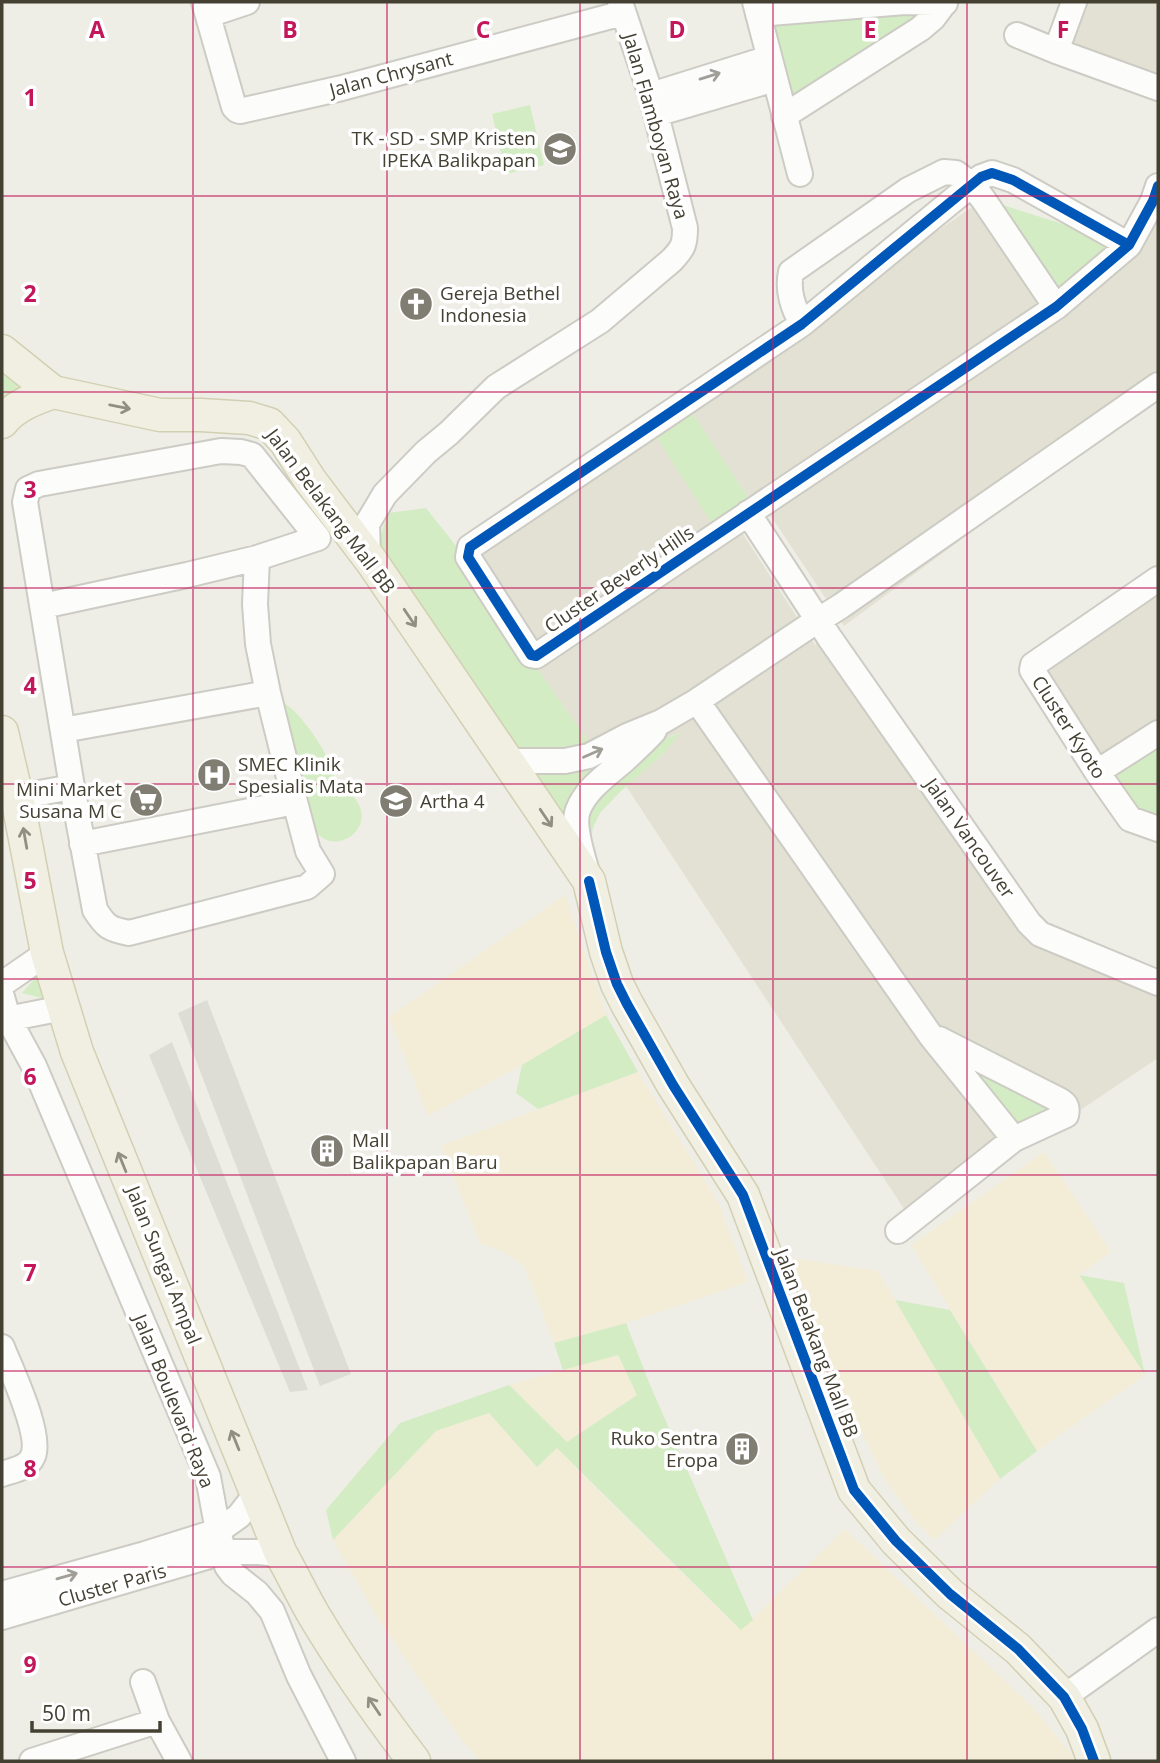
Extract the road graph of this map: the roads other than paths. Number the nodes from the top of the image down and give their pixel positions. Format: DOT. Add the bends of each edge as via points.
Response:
graph roads {
  1 [pos="247,2"];
  2 [pos="945,2"];
  3 [pos="1074,2"];
  4 [pos="206,8"];
  5 [pos="622,8"];
  6 [pos="757,8"];
  7 [pos="1017,35"];
  8 [pos="1056,51"];
  9 [pos="772,69"];
  10 [pos="1158,88"];
  11 [pos="654,104"];
  12 [pos="785,117"];
  13 [pos="800,174"];
  14 [pos="972,185"];
  15 [pos="1158,186"];
  16 [pos="1129,244"];
  17 [pos="1056,307"];
  18 [pos="802,324"];
  19 [pos="2,351"];
  20 [pos="1158,385"];
  21 [pos="53,392"];
  22 [pos="2,422"];
  23 [pos="748,513"];
  24 [pos="352,520"];
  25 [pos="257,558"];
  26 [pos="1158,579"];
  27 [pos="43,606"];
  28 [pos="823,629"];
  29 [pos="268,693"];
  30 [pos="697,701"];
  31 [pos="661,722"];
  32 [pos="63,730"];
  33 [pos="2,732"];
  34 [pos="1158,733"];
  35 [pos="508,761"];
  36 [pos="1097,772"];
  37 [pos="72,787"];
  38 [pos="17,797"];
  39 [pos="295,802"];
  40 [pos="1158,829"];
  41 [pos="82,844"];
  42 [pos="589,881"];
  43 [pos="47,953"];
  44 [pos="1158,983"];
  45 [pos="2,984"];
  46 [pos="63,1008"];
  47 [pos="4,1011"];
  48 [pos="931,1036"];
  49 [pos="1014,1139"];
  50 [pos="898,1231"];
  51 [pos="2,1347"];
  52 [pos="2,1474"];
  53 [pos="257,1493"];
  54 [pos="215,1539"];
  55 [pos="281,1554"];
  56 [pos="149,1563"];
  57 [pos="2,1594"];
  58 [pos="2,1617"];
  59 [pos="1158,1630"];
  60 [pos="143,1682"];
  61 [pos="1064,1697"];
  62 [pos="157,1721"];
  63 [pos="36,1761"];
  64 [pos="179,1761"];
  65 [pos="343,1761"];
  66 [pos="414,1761"];
  67 [pos="1094,1761"];
  1 -- 4 [label="street"];
  2 -- 6 [label="street"];
  2 -- 12 [label="street" via="920,29"];
  3 -- 8 [label="street"];
  4 -- 5 [label="street, Jalan Chrysant" via="234,107 240,111 342,88"];
  5 -- 11 [label="street, Jalan Flamboyan Raya"];
  6 -- 9 [label="street"];
  7 -- 8 [label="street"];
  8 -- 10 [label="street"];
  9 -- 11 [label="street"];
  9 -- 12 [label="street"];
  11 -- 24 [label="street, Jalan Flamboyan Raya" via="685,228 682,250 600,321 496,387"];
  12 -- 13 [label="street"];
  14 -- 16 [label="street" via="992,173 1013,180"];
  14 -- 17 [label="street"];
  14 -- 18 [label="street, Cluster Beverly Hills"];
  14 -- 18 [label="street" via="956,173 930,178 791,272 790,293"];
  15 -- 16 [label="street"];
  16 -- 17 [label="street, Cluster Beverly Hills"];
  17 -- 23 [label="street, Cluster Beverly Hills"];
  18 -- 23 [label="street, Cluster Beverly Hills" via="470,547 468,557 531,655 536,656"];
  19 -- 21 [label="main road, Jalan Belakang Mall BB"];
  20 -- 28 [label="street" via="841,606"];
  21 -- 22 [label="main road" via="9,413"];
  21 -- 24 [label="main road, Jalan Belakang Mall BB, one-way" via="160,415 249,418 269,424 310,480"];
  23 -- 28 [label="street"];
  24 -- 35 [label="main road, Jalan Belakang Mall BB, one-way" via="368,556"];
  25 -- 27 [label="street"];
  25 -- 27 [label="street" via="318,538 251,455 221,451 38,484 28,489 25,502"];
  25 -- 29 [label="street" via="258,644"];
  26 -- 36 [label="street, Cluster Kyoto" via="1031,667"];
  27 -- 32 [label="street"];
  28 -- 30 [label="street"];
  28 -- 44 [label="street, Jalan Vancouver" via="1035,929"];
  29 -- 32 [label="street"];
  29 -- 39 [label="street"];
  30 -- 31 [label="street"];
  30 -- 48 [label="street"];
  35 -- 31 [label="street, one-way" via="565,761 589,756"];
  31 -- 42 [label="street" via="601,779 577,811 577,833"];
  32 -- 37 [label="street"];
  33 -- 38 [label="main road, Jalan Sungai Ampal"];
  34 -- 36 [label="street"];
  35 -- 42 [label="main road, Jalan Belakang Mall BB, one-way"];
  36 -- 40 [label="street, Cluster Kyoto" via="1130,819"];
  37 -- 38 [label="street"];
  37 -- 41 [label="street"];
  43 -- 38 [label="main road, Jalan Sungai Ampal, one-way"];
  39 -- 41 [label="street"];
  39 -- 41 [label="street" via="308,851 322,874 307,887 129,933 111,929 95,910"];
  42 -- 61 [label="main road, Jalan Belakang Mall BB" via="617,984 673,1085 743,1195 854,1490 896,1541 950,1594 1018,1649"];
  43 -- 45 [label="street"];
  43 -- 46 [label="main road, Jalan Sungai Ampal"];
  46 -- 47 [label="street"];
  53 -- 46 [label="main road, Jalan Sungai Ampal, one-way"];
  47 -- 54 [label="street, Jalan Boulevard Raya" via="33,1066 208,1477"];
  48 -- 49 [label="street"];
  48 -- 49 [label="street" via="1065,1103 1065,1116"];
  49 -- 50 [label="street"];
  51 -- 52 [label="street" via="36,1445 33,1457 23,1467"];
  53 -- 54 [label="street"];
  53 -- 55 [label="main road, Jalan Sungai Ampal"];
  54 -- 55 [label="street" via="238,1551"];
  54 -- 56 [label="street, Cluster Paris"];
  54 -- 65 [label="street, Jalan Boulevard Raya" via="233,1574 272,1611"];
  66 -- 55 [label="main road, Jalan Sungai Ampal, one-way" via="338,1653"];
  57 -- 56 [label="street, Cluster Paris, one-way"];
  56 -- 58 [label="street, Cluster Paris"];
  59 -- 61 [label="street"];
  60 -- 62 [label="street"];
  61 -- 67 [label="main road, Jalan Belakang Mall BB"];
  62 -- 63 [label="street"];
  62 -- 64 [label="street"];
}
